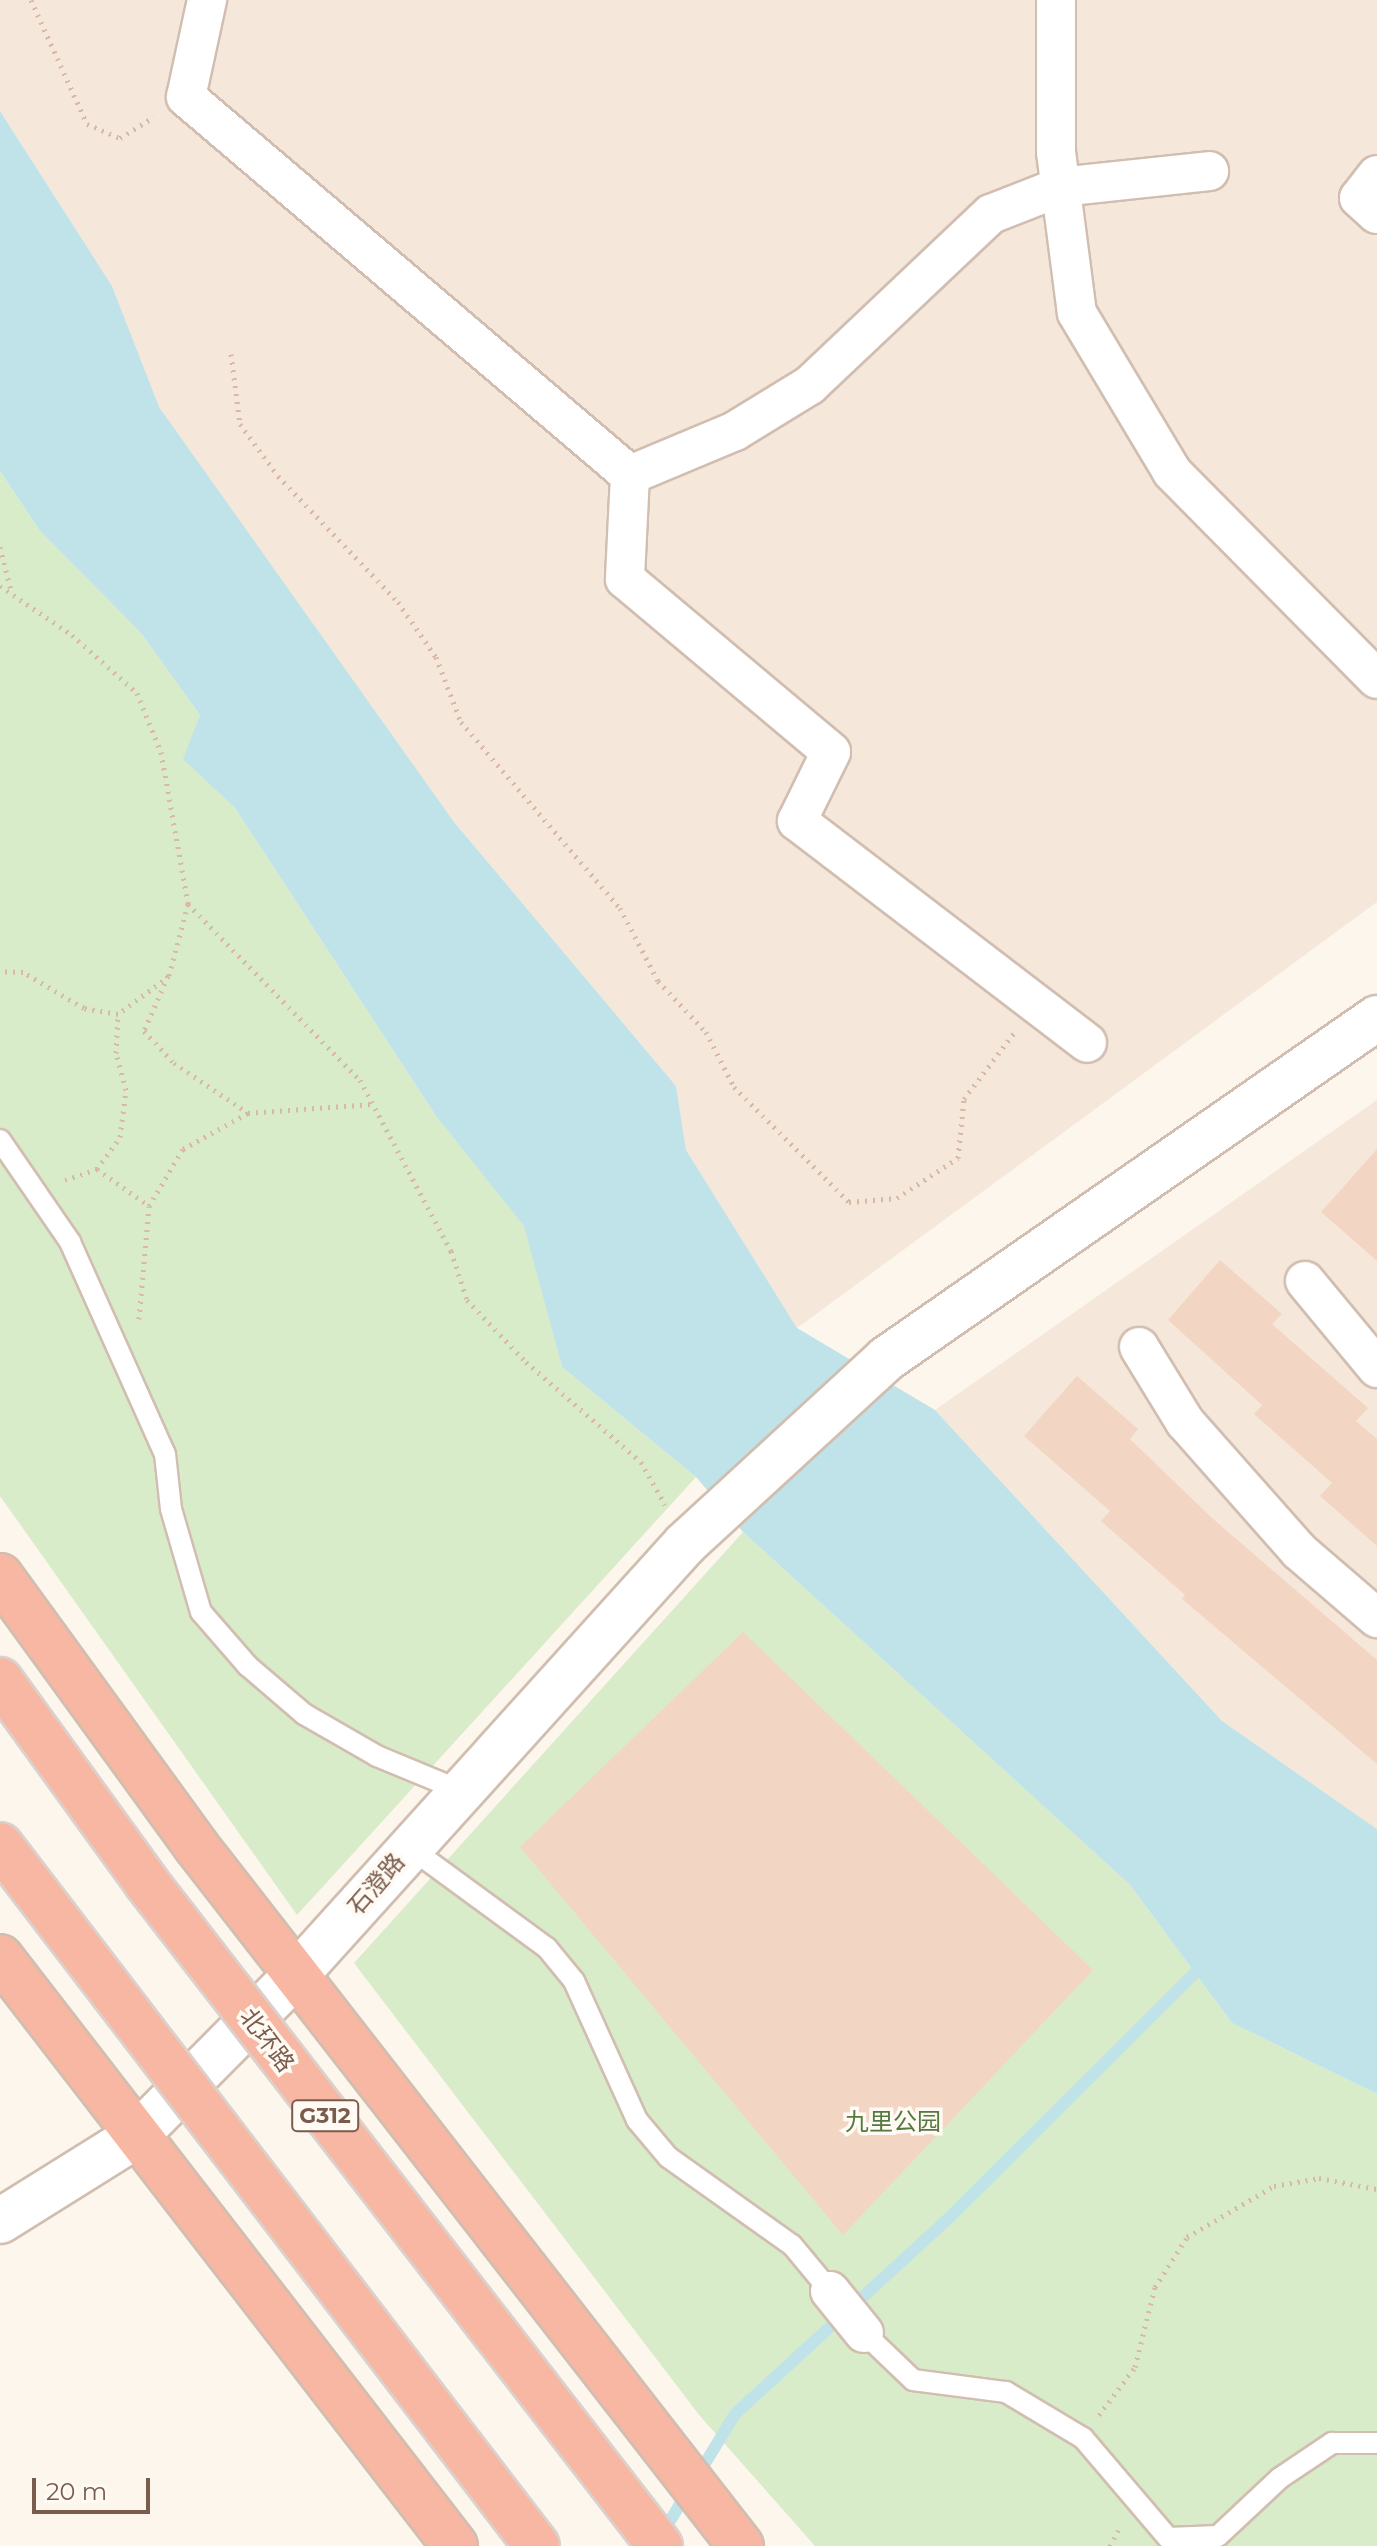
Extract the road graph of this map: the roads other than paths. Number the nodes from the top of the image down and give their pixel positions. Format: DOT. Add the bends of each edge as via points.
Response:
graph roads {
  1 [pos="207,0"];
  2 [pos="1056,0"];
  3 [pos="1209,171"];
  4 [pos="1377,175"];
  5 [pos="1060,187"];
  6 [pos="1377,214"];
  7 [pos="630,475"];
  8 [pos="1377,679"];
  9 [pos="1377,1018"];
  10 [pos="1087,1043"];
  11 [pos="0,1140"];
  12 [pos="1305,1281"];
  13 [pos="1139,1347"];
  14 [pos="1377,1368"];
  15 [pos="0,1576"];
  16 [pos="1377,1618"];
  17 [pos="0,1680"];
  18 [pos="459,1790"];
  19 [pos="0,1845"];
  20 [pos="409,1847"];
  21 [pos="0,1957"];
  22 [pos="295,1976"];
  23 [pos="136,2136"];
  24 [pos="0,2221"];
  25 [pos="830,2291"];
  26 [pos="864,2333"];
  27 [pos="1377,2443"];
  28 [pos="455,2546"];
  29 [pos="537,2546"];
  30 [pos="660,2546"];
  31 [pos="741,2546"];
  1 -- 7 [label="street" via="186,97"];
  2 -- 5 [label="street"];
  3 -- 5 [label="street"];
  4 -- 6 [label="street" via="1359,198"];
  5 -- 7 [label="street" via="991,214 810,385 735,431"];
  5 -- 8 [label="street" via="1077,313 1172,472"];
  7 -- 10 [label="street" via="625,579 831,752 797,821"];
  9 -- 18 [label="street, 石澄路" via="886,1359 685,1544"];
  11 -- 18 [label="lane" via="33,1181 70,1242 165,1454 171,1509 201,1612 248,1666 304,1714 377,1756"];
  12 -- 14 [label="street"];
  13 -- 16 [label="street" via="1185,1422 1299,1551"];
  15 -- 22 [label="highway"];
  17 -- 30 [label="highway, 北环路 / G312, bridge" via="146,1882"];
  18 -- 20 [label="street, 石澄路"];
  19 -- 29 [label="highway, bridge"];
  20 -- 22 [label="street, 石澄路"];
  20 -- 25 [label="lane" via="547,1948 574,1981 600,2049 647,2133 668,2157 792,2245"];
  21 -- 23 [label="highway"];
  22 -- 23 [label="street, 石澄路"];
  22 -- 31 [label="highway"];
  23 -- 24 [label="street, 石澄路"];
  23 -- 28 [label="highway"];
  25 -- 26 [label="street"];
  26 -- 27 [label="lane" via="913,2380 1006,2392 1083,2438 1168,2538 1193,2542 1218,2536 1280,2478 1332,2443"];
}
